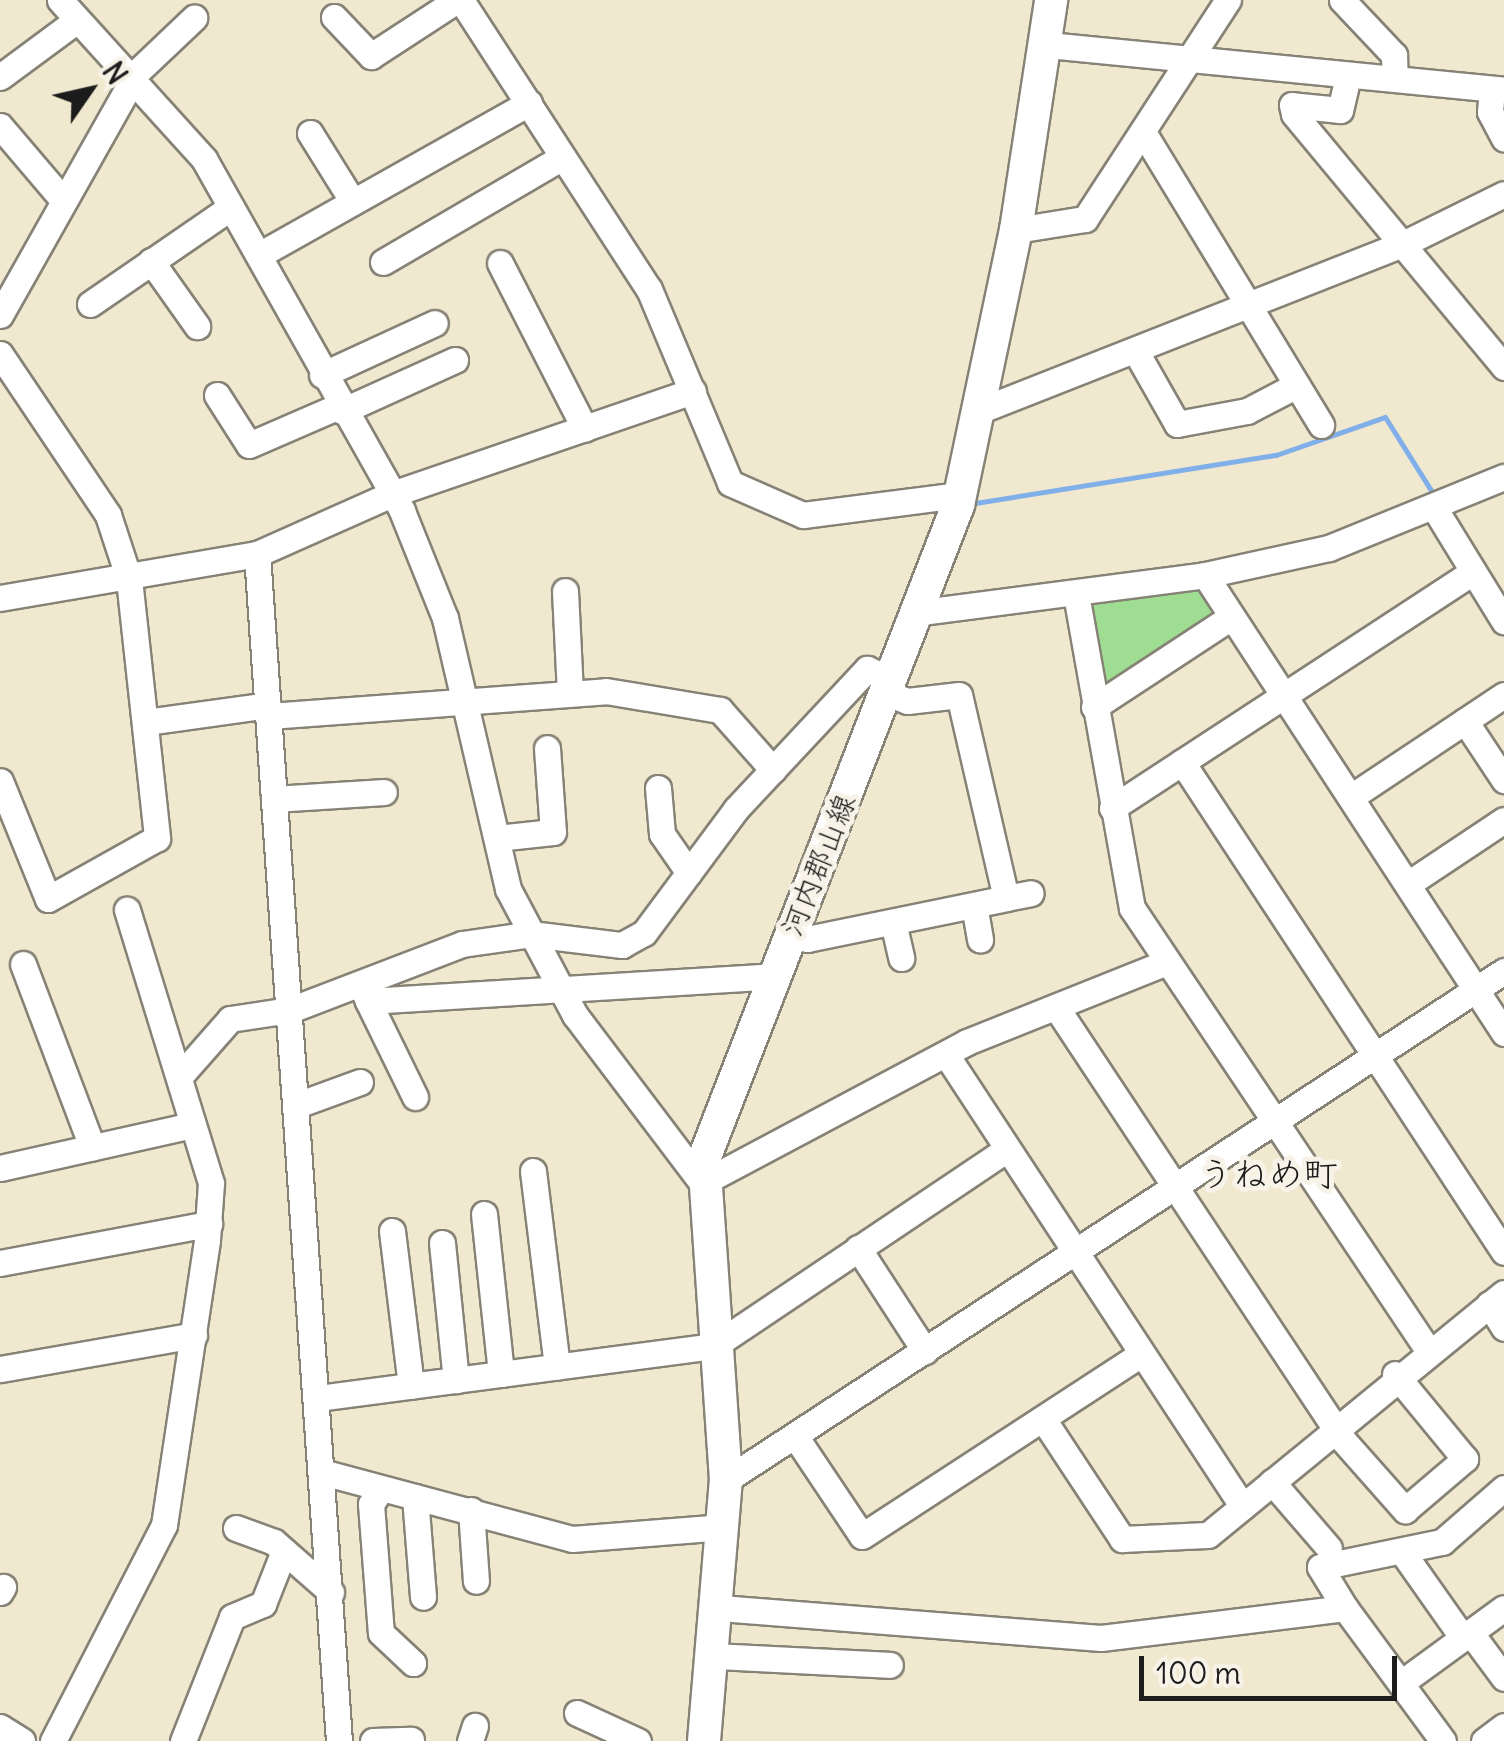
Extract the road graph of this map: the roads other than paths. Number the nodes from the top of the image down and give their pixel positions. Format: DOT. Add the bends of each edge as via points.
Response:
graph roads {
  1 [pos="459,0"];
  2 [pos="1051,0"];
  3 [pos="1228,0"];
  4 [pos="1342,0"];
  5 [pos="67,6"];
  6 [pos="334,17"];
  7 [pos="194,18"];
  8 [pos="1048,45"];
  9 [pos="1189,60"];
  10 [pos="1348,76"];
  11 [pos="0,77"];
  12 [pos="1395,78"];
  13 [pos="132,80"];
  14 [pos="1498,89"];
  15 [pos="528,104"];
  16 [pos="0,126"];
  17 [pos="1143,132"];
  18 [pos="310,133"];
  19 [pos="1504,138"];
  20 [pos="563,156"];
  21 [pos="1504,194"];
  22 [pos="63,200"];
  23 [pos="354,202"];
  24 [pos="231,207"];
  25 [pos="1016,230"];
  26 [pos="1405,243"];
  27 [pos="258,255"];
  28 [pos="152,261"];
  29 [pos="384,262"];
  30 [pos="500,264"];
  31 [pos="90,304"];
  32 [pos="1252,304"];
  33 [pos="0,314"];
  34 [pos="436,323"];
  35 [pos="197,326"];
  36 [pos="1135,350"];
  37 [pos="0,354"];
  38 [pos="455,360"];
  39 [pos="1504,367"];
  40 [pos="322,375"];
  41 [pos="1297,385"];
  42 [pos="693,391"];
  43 [pos="217,395"];
  44 [pos="340,409"];
  45 [pos="981,410"];
  46 [pos="1322,425"];
  47 [pos="586,429"];
  48 [pos="1504,477"];
  49 [pos="392,494"];
  50 [pos="957,506"];
  51 [pos="1440,506"];
  52 [pos="257,554"];
  53 [pos="1473,572"];
  54 [pos="1205,575"];
  55 [pos="130,578"];
  56 [pos="565,591"];
  57 [pos="1076,594"];
  58 [pos="0,598"];
  59 [pos="922,612"];
  60 [pos="1231,617"];
  61 [pos="1504,620"];
  62 [pos="890,687"];
  63 [pos="570,693"];
  64 [pos="1504,695"];
  65 [pos="1284,696"];
  66 [pos="465,699"];
  67 [pos="1094,707"];
  68 [pos="268,710"];
  69 [pos="1465,721"];
  70 [pos="146,722"];
  71 [pos="547,748"];
  72 [pos="1182,762"];
  73 [pos="773,770"];
  74 [pos="1504,780"];
  75 [pos="0,781"];
  76 [pos="658,788"];
  77 [pos="384,792"];
  78 [pos="1351,797"];
  79 [pos="274,799"];
  80 [pos="1112,808"];
  81 [pos="1504,820"];
  82 [pos="497,838"];
  83 [pos="688,873"];
  84 [pos="1408,884"];
  85 [pos="974,905"];
  86 [pos="127,910"];
  87 [pos="893,922"];
  88 [pos="530,934"];
  89 [pos="790,934"];
  90 [pos="980,938"];
  91 [pos="901,958"];
  92 [pos="1168,962"];
  93 [pos="23,964"];
  94 [pos="1504,971"];
  95 [pos="772,976"];
  96 [pos="561,989"];
  97 [pos="1475,989"];
  98 [pos="364,993"];
  99 [pos="1056,1007"];
  100 [pos="290,1010"];
  101 [pos="1504,1033"];
  102 [pos="1375,1055"];
  103 [pos="946,1056"];
  104 [pos="180,1076"];
  105 [pos="360,1082"];
  106 [pos="415,1097"];
  107 [pos="297,1105"];
  108 [pos="1274,1122"];
  109 [pos="192,1125"];
  110 [pos="92,1148"];
  111 [pos="1007,1149"];
  112 [pos="0,1168"];
  113 [pos="533,1171"];
  114 [pos="702,1182"];
  115 [pos="1177,1186"];
  116 [pos="484,1214"];
  117 [pos="208,1224"];
  118 [pos="392,1231"];
  119 [pos="442,1243"];
  120 [pos="858,1248"];
  121 [pos="1504,1252"];
  122 [pos="1075,1253"];
  123 [pos="0,1263"];
  124 [pos="1496,1298"];
  125 [pos="1504,1328"];
  126 [pos="194,1335"];
  127 [pos="714,1346"];
  128 [pos="1426,1347"];
  129 [pos="925,1351"];
  130 [pos="1141,1354"];
  131 [pos="556,1367"];
  132 [pos="0,1369"];
  133 [pos="501,1374"];
  134 [pos="1395,1374"];
  135 [pos="456,1380"];
  136 [pos="411,1386"];
  137 [pos="318,1398"];
  138 [pos="1043,1420"];
  139 [pos="1336,1426"];
  140 [pos="794,1436"];
  141 [pos="322,1472"];
  142 [pos="726,1480"];
  143 [pos="1272,1482"];
  144 [pos="1504,1488"];
  145 [pos="381,1489"];
  146 [pos="415,1497"];
  147 [pos="1243,1507"];
  148 [pos="471,1510"];
  149 [pos="724,1527"];
  150 [pos="236,1528"];
  151 [pos="1329,1548"];
  152 [pos="284,1550"];
  153 [pos="1403,1554"];
  154 [pos="476,1582"];
  155 [pos="331,1592"];
  156 [pos="424,1597"];
  157 [pos="720,1608"];
  158 [pos="1345,1608"];
  159 [pos="1504,1608"];
  160 [pos="1467,1635"];
  161 [pos="714,1656"];
  162 [pos="413,1663"];
  163 [pos="890,1665"];
  164 [pos="1504,1678"];
  165 [pos="1401,1683"];
  166 [pos="578,1713"];
  167 [pos="0,1726"];
  168 [pos="1504,1726"];
  169 [pos="410,1740"];
  170 [pos="22,1741"];
  171 [pos="53,1741"];
  172 [pos="183,1741"];
  173 [pos="339,1741"];
  174 [pos="373,1741"];
  175 [pos="638,1741"];
  176 [pos="704,1741"];
  177 [pos="1444,1741"];
  178 [pos="1484,1741"];
  1 -- 6 [label="street" via="371,56"];
  1 -- 15 [label="street"];
  2 -- 8 [label="main road, 河内郡山線"];
  3 -- 9 [label="street"];
  4 -- 12 [label="street" via="1394,55"];
  5 -- 11 [label="street"];
  5 -- 13 [label="street"];
  7 -- 13 [label="street"];
  8 -- 9 [label="street"];
  8 -- 25 [label="main road, 河内郡山線"];
  9 -- 10 [label="street"];
  9 -- 17 [label="street"];
  10 -- 12 [label="street"];
  10 -- 26 [label="street" via="1340,110 1292,105 1294,114"];
  12 -- 14 [label="street"];
  13 -- 22 [label="street"];
  13 -- 24 [label="street" via="178,124"];
  14 -- 19 [label="street" via="1490,112"];
  15 -- 20 [label="street"];
  15 -- 23 [label="street"];
  16 -- 22 [label="street"];
  17 -- 25 [label="street" via="1085,218"];
  17 -- 32 [label="street"];
  18 -- 23 [label="street"];
  20 -- 29 [label="street"];
  20 -- 42 [label="street" via="649,288"];
  21 -- 26 [label="street"];
  22 -- 33 [label="street"];
  23 -- 27 [label="street"];
  24 -- 27 [label="street"];
  24 -- 28 [label="street"];
  25 -- 45 [label="main road, 河内郡山線"];
  26 -- 32 [label="street"];
  26 -- 39 [label="street"];
  27 -- 40 [label="street"];
  28 -- 31 [label="street"];
  28 -- 35 [label="street"];
  30 -- 47 [label="street"];
  32 -- 36 [label="street"];
  32 -- 41 [label="street"];
  34 -- 40 [label="street"];
  36 -- 41 [label="street" via="1177,424 1247,410"];
  36 -- 45 [label="street"];
  37 -- 55 [label="street" via="108,515"];
  38 -- 44 [label="street"];
  40 -- 44 [label="street"];
  41 -- 46 [label="street"];
  42 -- 47 [label="street"];
  42 -- 50 [label="street" via="725,477 782,510"];
  43 -- 44 [label="street" via="249,445"];
  44 -- 49 [label="street"];
  45 -- 50 [label="main road, 河内郡山線"];
  47 -- 49 [label="street"];
  48 -- 51 [label="street"];
  49 -- 52 [label="street"];
  49 -- 66 [label="street" via="425,556"];
  50 -- 59 [label="main road, 河内郡山線"];
  51 -- 53 [label="street"];
  51 -- 54 [label="street" via="1329,548"];
  52 -- 55 [label="street"];
  52 -- 68 [label="street"];
  53 -- 61 [label="street"];
  53 -- 65 [label="street"];
  54 -- 57 [label="street"];
  54 -- 60 [label="street"];
  55 -- 58 [label="street"];
  55 -- 70 [label="street"];
  56 -- 63 [label="street"];
  57 -- 59 [label="street"];
  57 -- 67 [label="street"];
  59 -- 62 [label="main road, 河内郡山線"];
  60 -- 65 [label="street"];
  60 -- 67 [label="street"];
  62 -- 73 [label="street" via="867,669"];
  62 -- 85 [label="street" via="907,701 959,695 1018,896"];
  62 -- 89 [label="main road, 河内郡山線"];
  63 -- 66 [label="street"];
  63 -- 73 [label="street" via="720,710"];
  64 -- 69 [label="street"];
  65 -- 72 [label="street"];
  65 -- 78 [label="street"];
  66 -- 68 [label="street"];
  66 -- 82 [label="street"];
  67 -- 80 [label="street"];
  68 -- 70 [label="street"];
  68 -- 79 [label="street"];
  69 -- 74 [label="street"];
  69 -- 78 [label="street"];
  70 -- 75 [label="street" via="157,838 48,899"];
  71 -- 82 [label="street" via="553,832"];
  72 -- 80 [label="street"];
  72 -- 102 [label="street"];
  73 -- 83 [label="street"];
  76 -- 83 [label="street" via="662,834"];
  77 -- 79 [label="street"];
  78 -- 84 [label="street"];
  79 -- 100 [label="street"];
  80 -- 92 [label="street" via="1128,899"];
  81 -- 84 [label="street"];
  82 -- 88 [label="street"];
  83 -- 88 [label="street" via="644,934 622,944"];
  84 -- 97 [label="street"];
  85 -- 87 [label="street"];
  85 -- 90 [label="street"];
  86 -- 104 [label="street"];
  87 -- 89 [label="street" via="806,939"];
  87 -- 91 [label="street"];
  88 -- 96 [label="street"];
  88 -- 98 [label="street" via="462,944"];
  89 -- 95 [label="main road, 河内郡山線"];
  92 -- 99 [label="street"];
  92 -- 108 [label="street"];
  93 -- 110 [label="street"];
  94 -- 97 [label="street"];
  95 -- 96 [label="street"];
  95 -- 114 [label="main road, 河内郡山線" via="710,1132"];
  96 -- 98 [label="street"];
  96 -- 114 [label="street"];
  97 -- 101 [label="street"];
  97 -- 102 [label="street"];
  98 -- 100 [label="street"];
  98 -- 106 [label="street"];
  99 -- 103 [label="street"];
  99 -- 115 [label="street"];
  100 -- 104 [label="street" via="230,1019"];
  100 -- 107 [label="street"];
  102 -- 108 [label="street"];
  102 -- 121 [label="street"];
  103 -- 111 [label="street"];
  103 -- 114 [label="street"];
  104 -- 109 [label="street"];
  105 -- 107 [label="street"];
  107 -- 137 [label="street"];
  108 -- 115 [label="street"];
  108 -- 128 [label="street"];
  109 -- 110 [label="street"];
  109 -- 117 [label="street" via="211,1183"];
  110 -- 112 [label="street"];
  111 -- 120 [label="street"];
  111 -- 122 [label="street"];
  113 -- 131 [label="street"];
  114 -- 127 [label="main road, 河内郡山線"];
  115 -- 122 [label="street"];
  115 -- 139 [label="street"];
  116 -- 133 [label="street"];
  117 -- 123 [label="street"];
  117 -- 126 [label="street"];
  118 -- 136 [label="street"];
  119 -- 135 [label="street"];
  120 -- 127 [label="street"];
  120 -- 129 [label="street"];
  122 -- 129 [label="street"];
  122 -- 130 [label="street"];
  124 -- 125 [label="street"];
  124 -- 128 [label="street"];
  126 -- 132 [label="street"];
  126 -- 171 [label="street" via="164,1525"];
  127 -- 131 [label="street"];
  127 -- 142 [label="main road, 河内郡山線"];
  128 -- 134 [label="street"];
  129 -- 140 [label="street"];
  130 -- 138 [label="street"];
  130 -- 147 [label="street"];
  131 -- 133 [label="street"];
  133 -- 135 [label="street"];
  134 -- 139 [label="street"];
  134 -- 139 [label="street" via="1465,1458 1405,1510"];
  135 -- 136 [label="street"];
  136 -- 137 [label="street"];
  137 -- 141 [label="street"];
  138 -- 140 [label="street" via="862,1536"];
  138 -- 147 [label="street" via="1122,1539 1208,1535"];
  139 -- 143 [label="street"];
  140 -- 142 [label="street"];
  141 -- 145 [label="street"];
  141 -- 155 [label="street"];
  142 -- 149 [label="main road, 河内郡山線"];
  143 -- 147 [label="street"];
  143 -- 151 [label="street"];
  144 -- 153 [label="street" via="1462,1532"];
  145 -- 146 [label="street"];
  145 -- 162 [label="street" via="371,1504 382,1632"];
  146 -- 148 [label="street"];
  146 -- 156 [label="street"];
  148 -- 149 [label="street" via="572,1539"];
  148 -- 154 [label="street"];
  149 -- 157 [label="main road, 河内郡山線"];
  150 -- 152 [label="street"];
  152 -- 155 [label="street"];
  152 -- 172 [label="street" via="263,1604 232,1617"];
  153 -- 158 [label="street" via="1320,1567"];
  153 -- 160 [label="street"];
  155 -- 173 [label="street"];
  157 -- 158 [label="street" via="1101,1638"];
  157 -- 161 [label="main road, 河内郡山線"];
  158 -- 165 [label="street"];
  159 -- 160 [label="street"];
  160 -- 164 [label="street"];
  160 -- 165 [label="street"];
  161 -- 163 [label="street"];
  161 -- 176 [label="main road, 河内郡山線"];
  165 -- 177 [label="street"];
  166 -- 175 [label="street"];
  167 -- 170 [label="street"];
  168 -- 178 [label="street"];
  169 -- 174 [label="street"];
}
